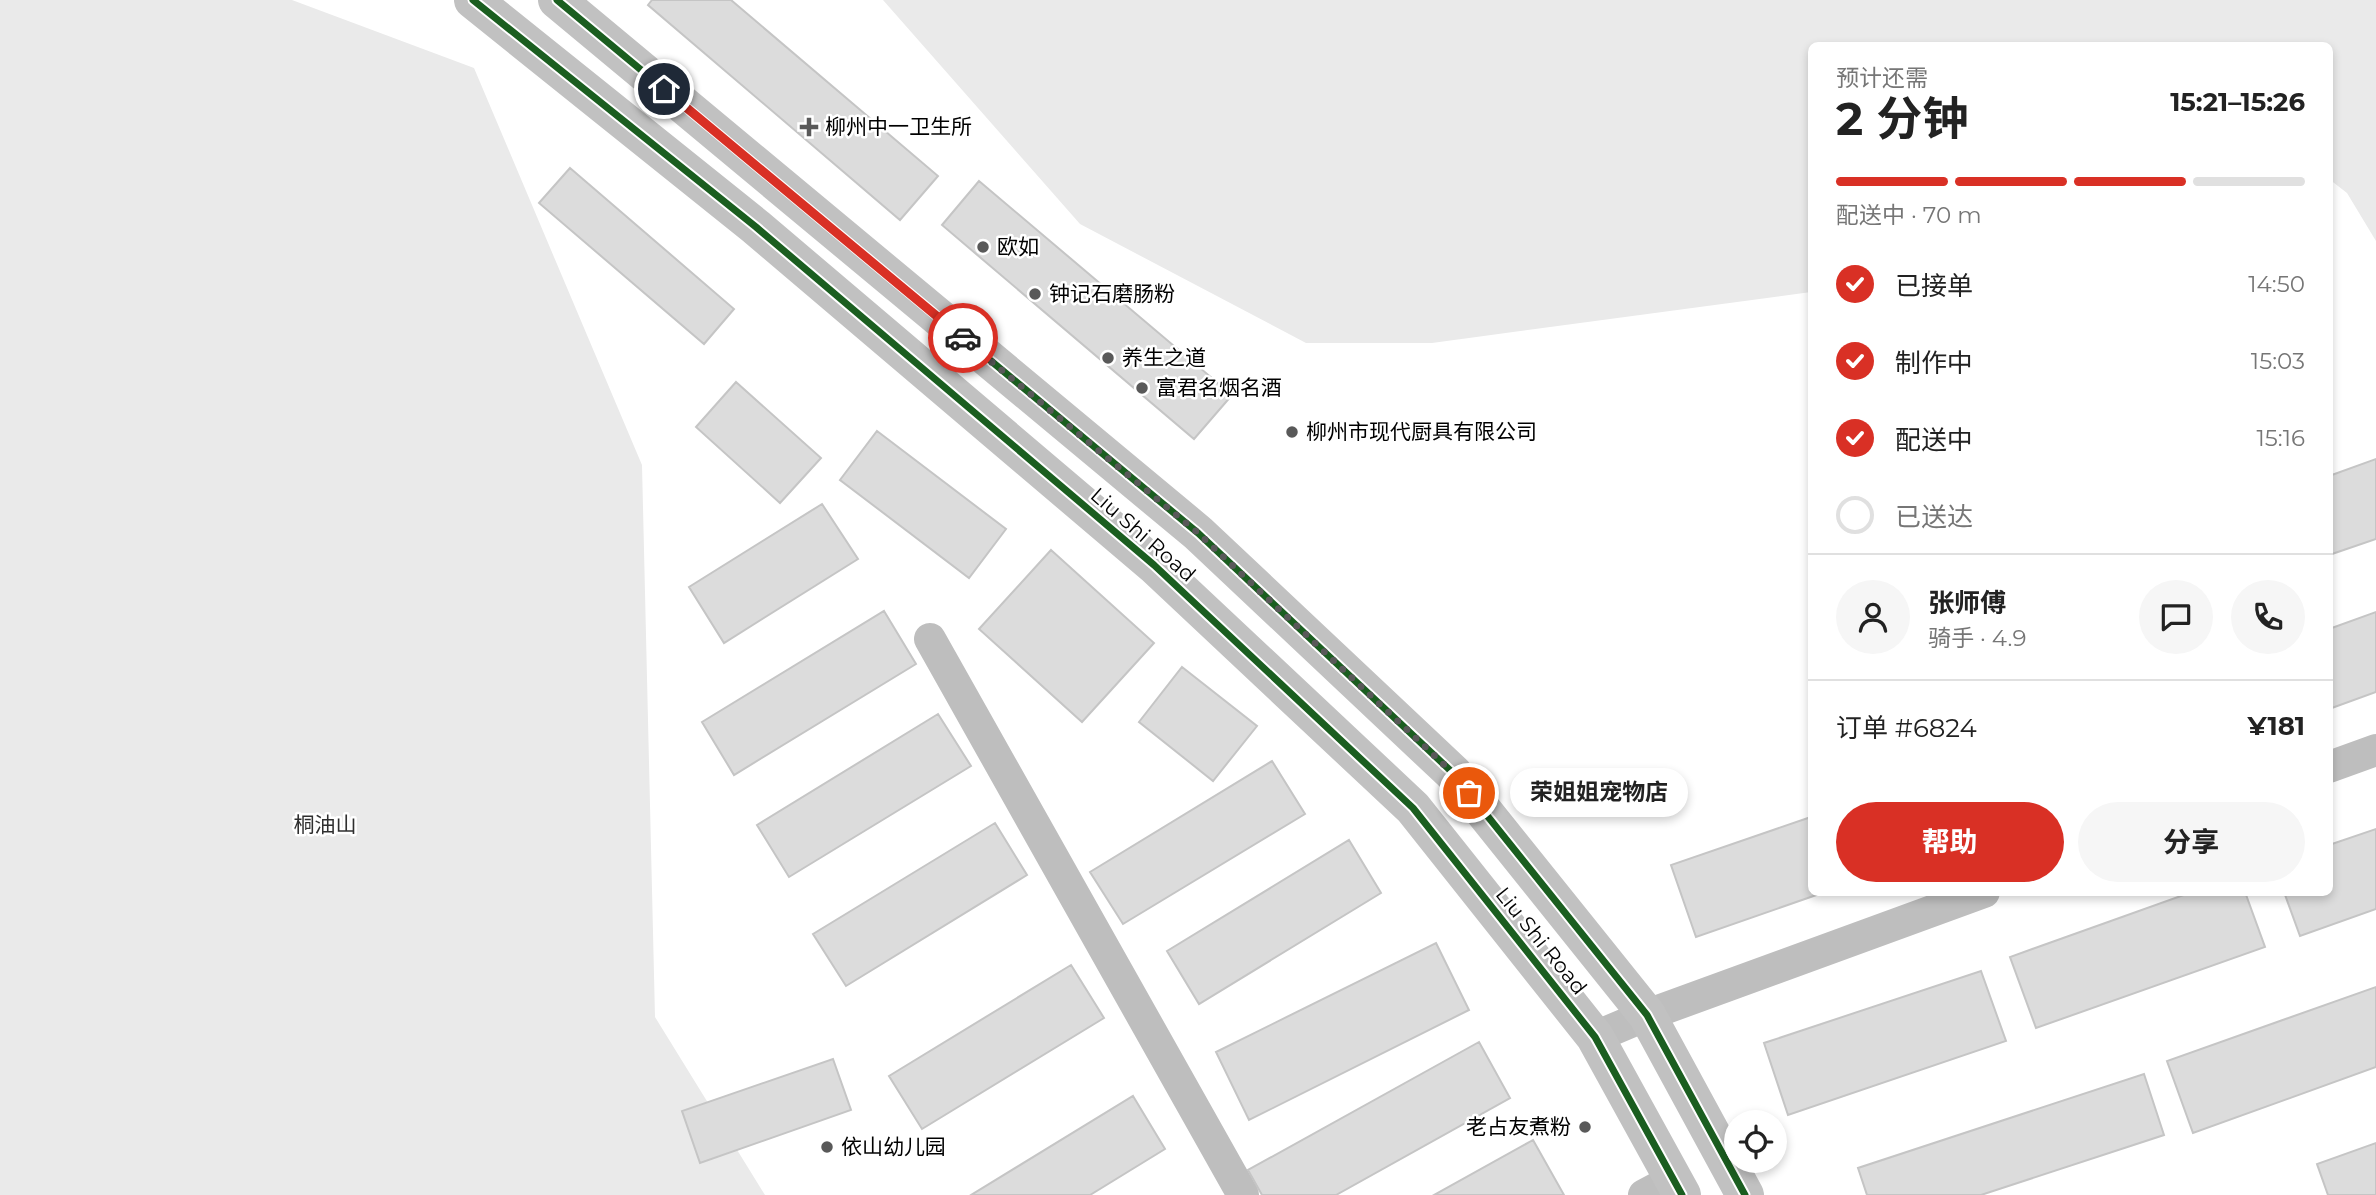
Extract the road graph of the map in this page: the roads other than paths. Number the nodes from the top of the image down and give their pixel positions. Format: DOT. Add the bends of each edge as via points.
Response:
graph roads {
  1 [pos="473,0"];
  2 [pos="557,0"];
  3 [pos="930,639"];
  4 [pos="2376,750"];
  5 [pos="2333,766"];
  6 [pos="1973,896"];
  7 [pos="1647,1016"];
  8 [pos="1595,1037"];
  9 [pos="1667,1190"];
  10 [pos="1243,1195"];
  11 [pos="1745,1195"];
  1 -- 8 [label="main road, Liu Shi Road" via="756,227 1154,565 1413,808"];
  2 -- 7 [label="main road, Liu Shi Road" via="1208,542 1453,773"];
  3 -- 10 [label="street"];
  4 -- 5 [label="street"];
  6 -- 7 [label="street"];
  7 -- 8 [label="street"];
  7 -- 11 [label="main road, Liu Shi Road"];
  8 -- 9 [label="main road, Liu Shi Road"];
}
